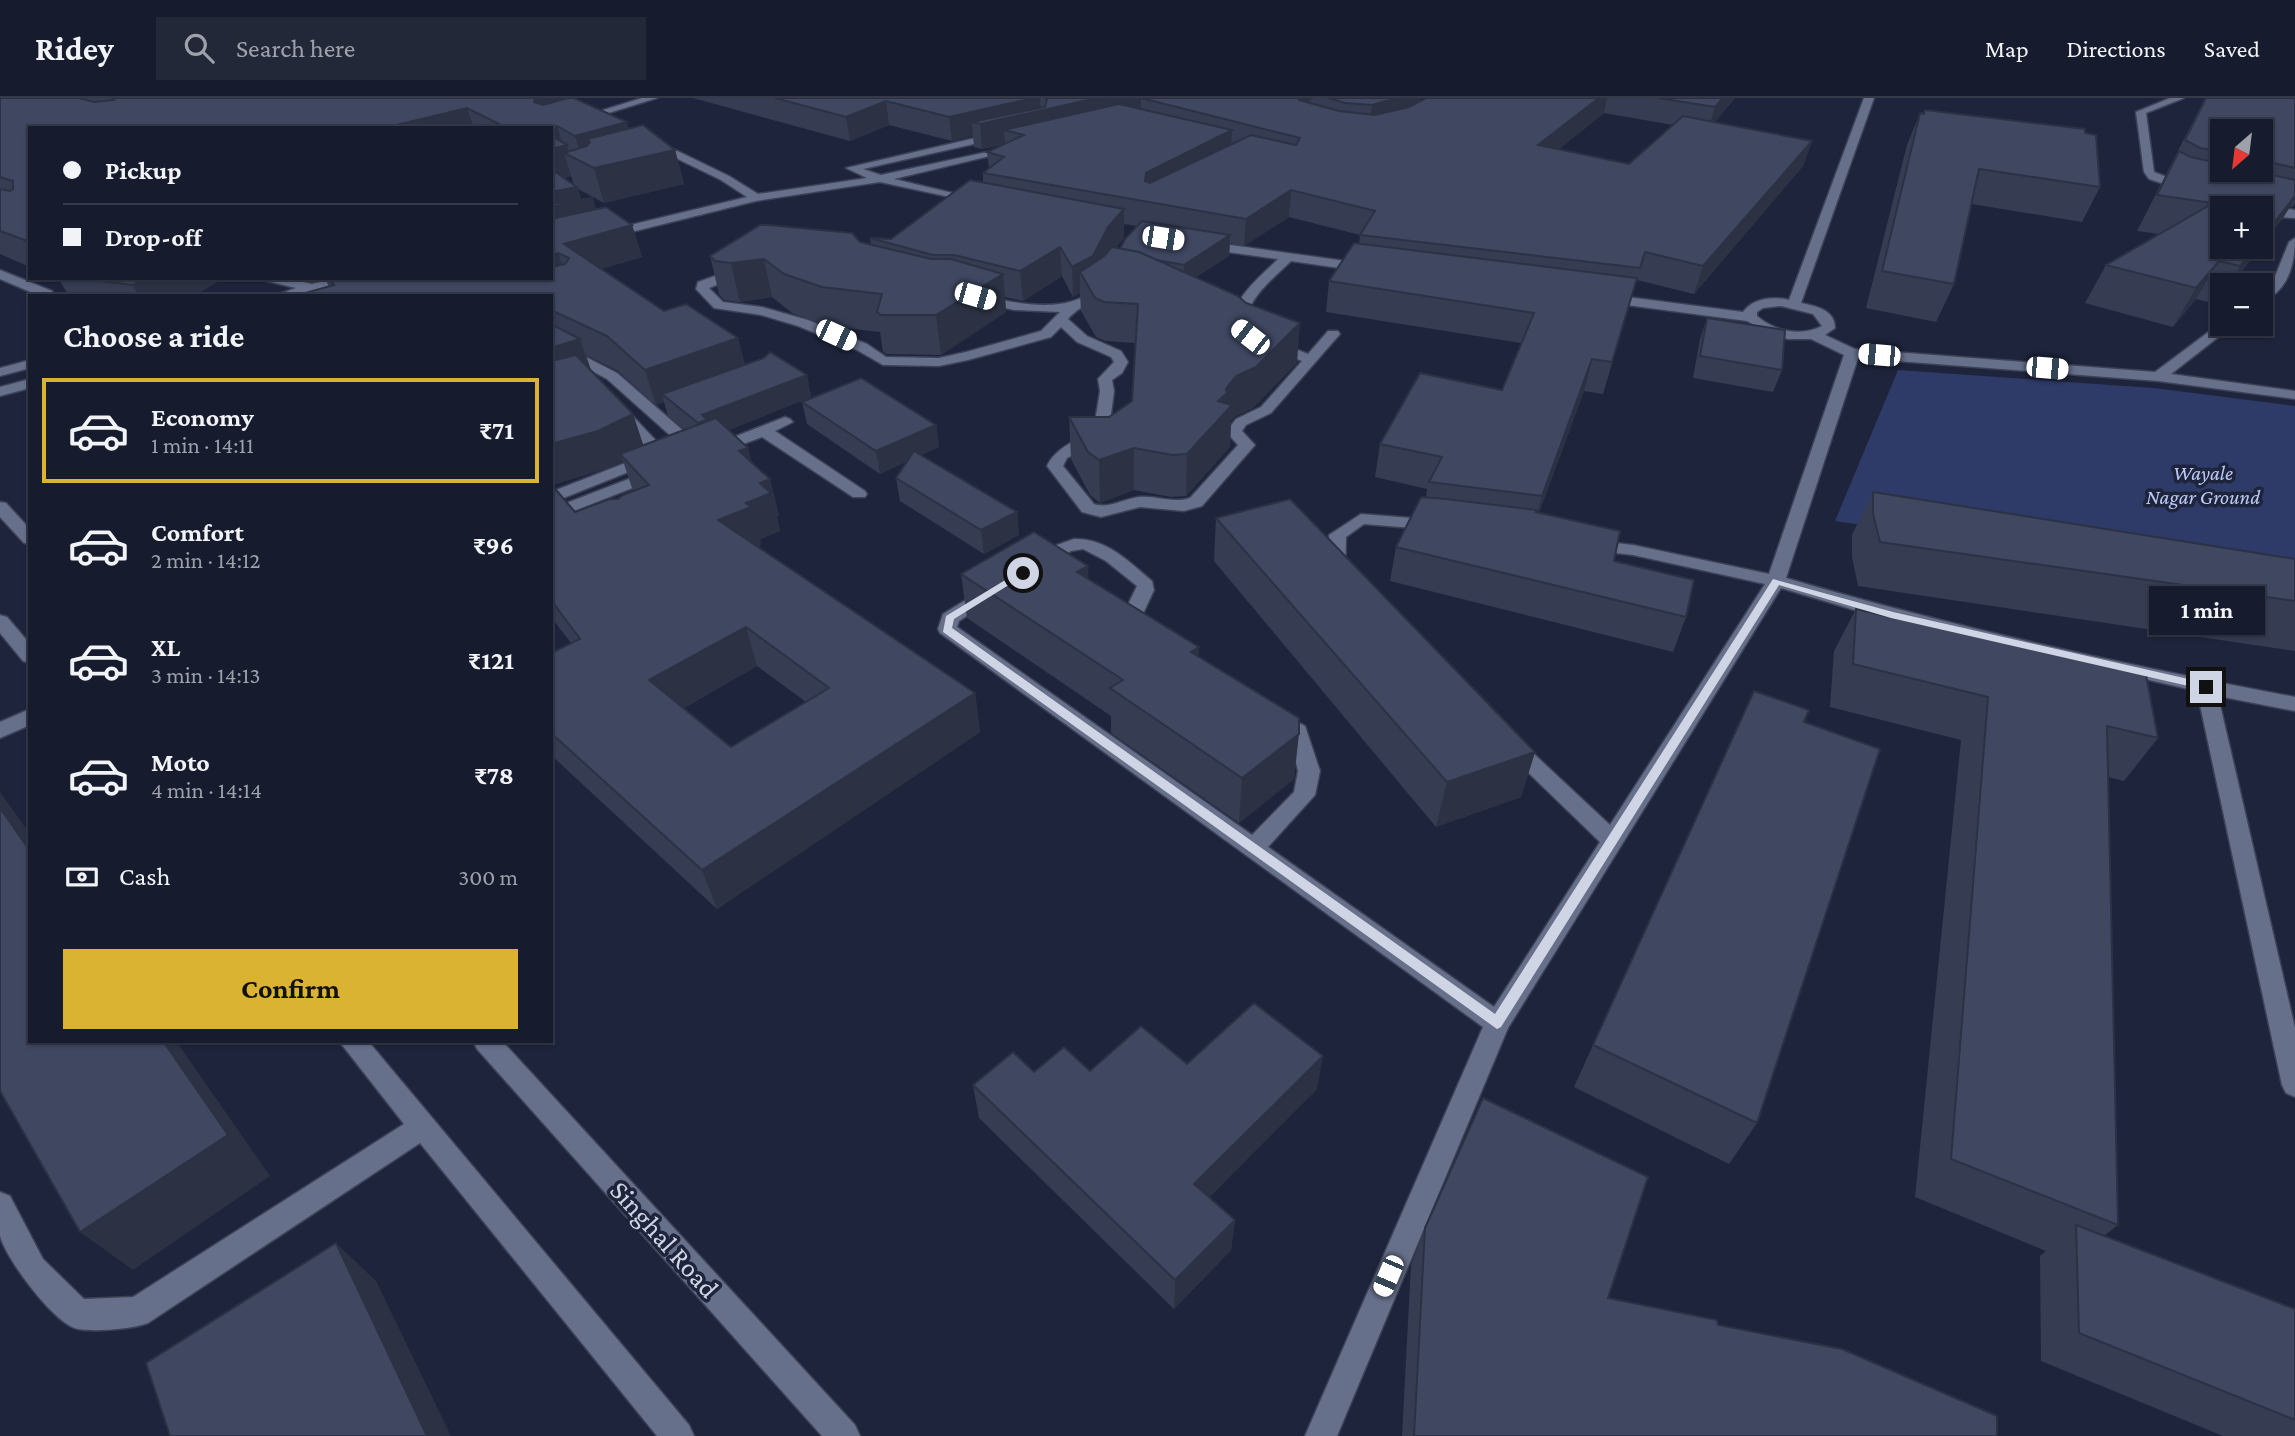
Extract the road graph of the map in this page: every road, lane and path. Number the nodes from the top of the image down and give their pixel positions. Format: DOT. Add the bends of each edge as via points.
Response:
graph roads {
  1 [pos="652,98"];
  2 [pos="1869,98"];
  3 [pos="2179,98"];
  4 [pos="575,107"];
  5 [pos="594,116"];
  6 [pos="606,121"];
  7 [pos="553,127"];
  8 [pos="1014,132"];
  9 [pos="641,138"];
  10 [pos="1027,144"];
  11 [pos="664,149"];
  12 [pos="647,154"];
  13 [pos="880,179"];
  14 [pos="783,181"];
  15 [pos="743,188"];
  16 [pos="730,191"];
  17 [pos="2199,191"];
  18 [pos="756,198"];
  19 [pos="986,204"];
  20 [pos="2273,211"];
  21 [pos="2295,214"];
  22 [pos="2295,242"];
  23 [pos="1192,243"];
  24 [pos="553,248"];
  25 [pos="1287,258"];
  26 [pos="753,264"];
  27 [pos="1382,270"];
  28 [pos="0,274"];
  29 [pos="1113,275"];
  30 [pos="272,280"];
  31 [pos="343,280"];
  32 [pos="312,287"];
  33 [pos="2273,287"];
  34 [pos="47,294"];
  35 [pos="288,294"];
  36 [pos="968,294"];
  37 [pos="1587,296"];
  38 [pos="1794,304"];
  39 [pos="1066,313"];
  40 [pos="1751,317"];
  41 [pos="1333,334"];
  42 [pos="1813,335"];
  43 [pos="2212,336"];
  44 [pos="553,344"];
  45 [pos="1852,353"];
  46 [pos="1311,360"];
  47 [pos="28,365"];
  48 [pos="0,372"];
  49 [pos="612,376"];
  50 [pos="2158,377"];
  51 [pos="592,381"];
  52 [pos="28,384"];
  53 [pos="0,392"];
  54 [pos="2295,395"];
  55 [pos="611,401"];
  56 [pos="785,422"];
  57 [pos="764,431"];
  58 [pos="681,440"];
  59 [pos="658,452"];
  60 [pos="690,460"];
  61 [pos="859,494"];
  62 [pos="553,497"];
  63 [pos="590,500"];
  64 [pos="0,507"];
  65 [pos="553,514"];
  66 [pos="607,515"];
  67 [pos="1454,527"];
  68 [pos="28,537"];
  69 [pos="1577,543"];
  70 [pos="1023,573"];
  71 [pos="1776,581"];
  72 [pos="1345,585"];
  73 [pos="1000,587"];
  74 [pos="0,621"];
  75 [pos="1164,642"];
  76 [pos="28,655"];
  77 [pos="2206,687"];
  78 [pos="2295,704"];
  79 [pos="1265,709"];
  80 [pos="28,717"];
  81 [pos="0,731"];
  82 [pos="1501,734"];
  83 [pos="1612,840"];
  84 [pos="1253,848"];
  85 [pos="1497,1023"];
  86 [pos="354,1043"];
  87 [pos="488,1043"];
  88 [pos="2295,1085"];
  89 [pos="423,1126"];
  90 [pos="0,1206"];
  91 [pos="678,1436"];
  92 [pos="844,1436"];
  93 [pos="1321,1436"];
  1 -- 5 [label="street"];
  2 -- 38 [label="street"];
  3 -- 17 [label="street" via="2141,112 2149,172"];
  4 -- 5 [label="street"];
  5 -- 6 [label="street"];
  5 -- 7 [label="street"];
  8 -- 13 [label="street" via="844,170"];
  9 -- 11 [label="street"];
  10 -- 13 [label="street"];
  11 -- 12 [label="street"];
  11 -- 15 [label="street"];
  13 -- 18 [label="street"];
  13 -- 19 [label="street"];
  14 -- 15 [label="street"];
  15 -- 16 [label="street"];
  15 -- 18 [label="street"];
  18 -- 24 [label="street"];
  20 -- 21 [label="street"];
  22 -- 33 [label="street" via="2280,281"];
  23 -- 25 [label="street"];
  25 -- 27 [label="street"];
  25 -- 46 [label="street" via="1236,303 1237,326 1250,337"];
  26 -- 39 [label="street" via="702,289 719,305 803,323 862,347 883,361 939,362 968,356 1046,334"];
  28 -- 34 [label="street"];
  29 -- 39 [label="street" via="1101,290"];
  30 -- 32 [label="street"];
  31 -- 32 [label="street"];
  32 -- 35 [label="street"];
  36 -- 39 [label="street" via="1012,307"];
  37 -- 40 [label="street"];
  38 -- 40 [label="street" via="1760,304 1750,311"];
  38 -- 42 [label="street" via="1818,312 1829,323"];
  39 -- 46 [label="street" via="1082,339 1116,354 1121,362 1105,379 1101,430 1060,455 1055,466 1088,508 1101,512 1140,502 1184,506 1196,502 1247,445 1234,432 1241,422 1266,410"];
  40 -- 42 [label="street" via="1775,331"];
  41 -- 46 [label="street"];
  42 -- 45 [label="street"];
  43 -- 50 [label="street"];
  44 -- 49 [label="street"];
  45 -- 50 [label="street"];
  45 -- 71 [label="street"];
  47 -- 48 [label="street"];
  49 -- 51 [label="street"];
  49 -- 58 [label="street" via="659,412"];
  50 -- 54 [label="street"];
  52 -- 53 [label="street"];
  55 -- 59 [label="street"];
  56 -- 57 [label="street"];
  57 -- 60 [label="street"];
  57 -- 61 [label="street"];
  58 -- 59 [label="street"];
  58 -- 60 [label="street"];
  59 -- 62 [label="street" via="630,468"];
  60 -- 63 [label="street"];
  63 -- 65 [label="street"];
  63 -- 66 [label="street"];
  64 -- 68 [label="street"];
  67 -- 72 [label="street" via="1361,519 1338,536 1336,575"];
  69 -- 71 [label="street" via="1633,550"];
  70 -- 75 [label="street" via="1071,545 1084,543 1101,551 1146,585 1131,620"];
  71 -- 77 [label="street" via="1891,615"];
  71 -- 83 [label="street"];
  73 -- 84 [label="street" via="950,618 947,629"];
  74 -- 76 [label="street"];
  77 -- 78 [label="street"];
  77 -- 88 [label="street"];
  79 -- 84 [label="street" via="1298,731 1309,771 1304,796"];
  80 -- 81 [label="street"];
  82 -- 83 [label="street"];
  83 -- 85 [label="street"];
  84 -- 85 [label="street"];
  85 -- 93 [label="street"];
  86 -- 89 [label="street"];
  87 -- 92 [label="street, Singhal Road"];
  89 -- 90 [label="street" via="137,1312 78,1314 33,1269"];
  89 -- 91 [label="street"];
}
